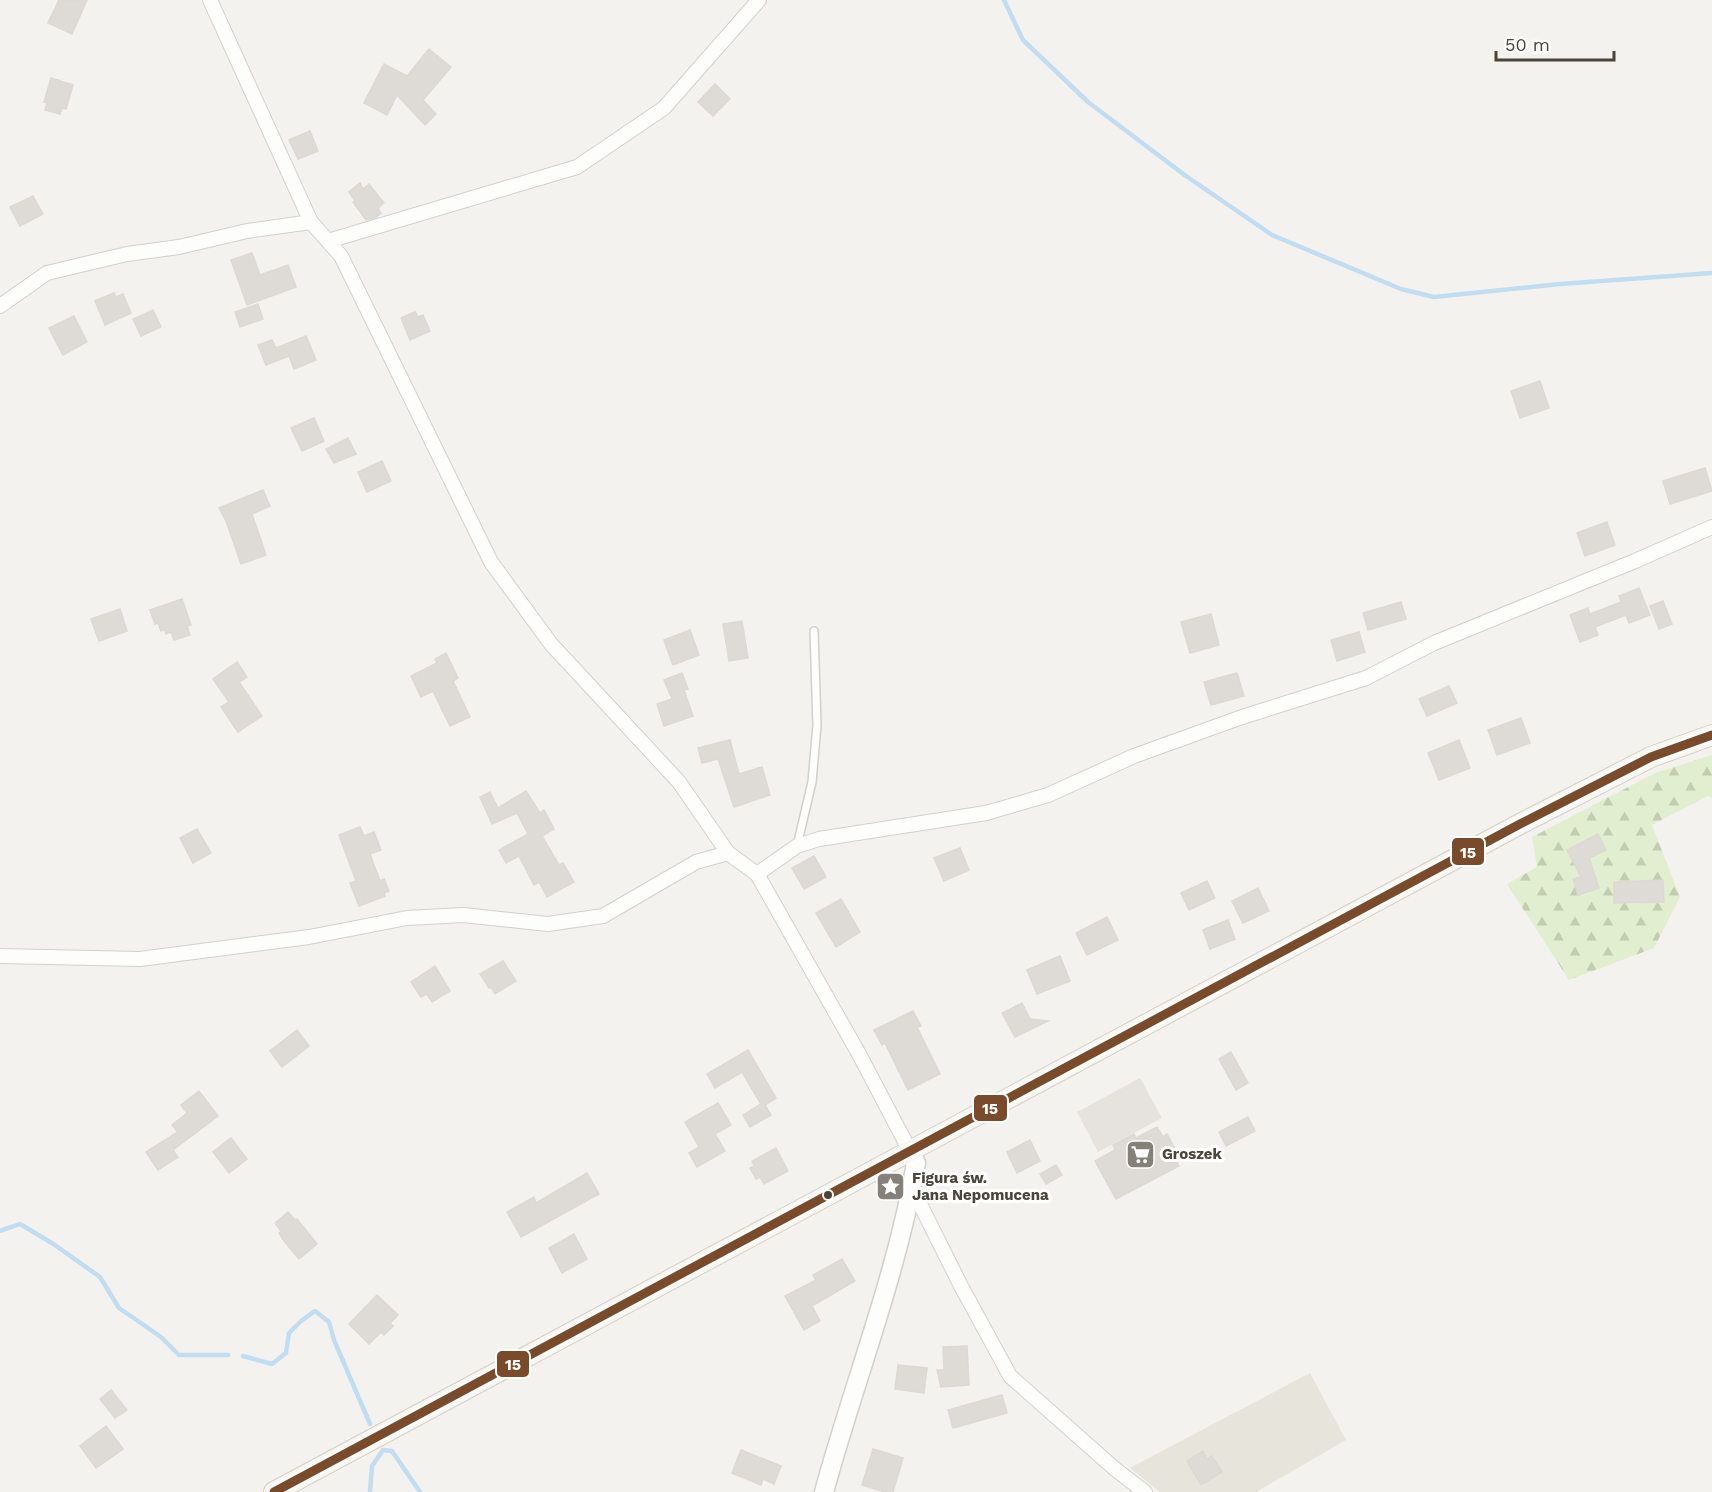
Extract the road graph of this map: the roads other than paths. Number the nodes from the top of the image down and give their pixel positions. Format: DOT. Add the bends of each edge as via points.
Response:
graph roads {
  1 [pos="210,0"];
  2 [pos="759,0"];
  3 [pos="311,222"];
  4 [pos="328,241"];
  5 [pos="0,306"];
  6 [pos="1712,527"];
  7 [pos="814,631"];
  8 [pos="1712,735"];
  9 [pos="797,846"];
  10 [pos="728,853"];
  11 [pos="757,873"];
  12 [pos="0,956"];
  13 [pos="910,1151"];
  14 [pos="912,1188"];
  15 [pos="274,1492"];
  16 [pos="824,1492"];
  17 [pos="1145,1492"];
  1 -- 3 [label="street"];
  2 -- 4 [label="street" via="664,108 577,167"];
  3 -- 4 [label="street"];
  3 -- 5 [label="street" via="247,231 46,273"];
  4 -- 10 [label="street" via="341,256 491,562 551,644 679,782"];
  6 -- 9 [label="street" via="1434,643 1366,678 1134,756 1048,795 986,813 819,839"];
  7 -- 9 [label="lane" via="817,725 812,782"];
  8 -- 13 [label="main road" via="1615,774"];
  9 -- 11 [label="street"];
  10 -- 11 [label="street"];
  10 -- 12 [label="street" via="696,862 603,916 548,924 463,915 407,918 309,937 140,959"];
  11 -- 13 [label="street"];
  13 -- 14 [label="street" via="916,1163"];
  13 -- 15 [label="main road"];
  14 -- 16 [label="street" via="894,1264"];
  14 -- 17 [label="street" via="1010,1376"];
}
